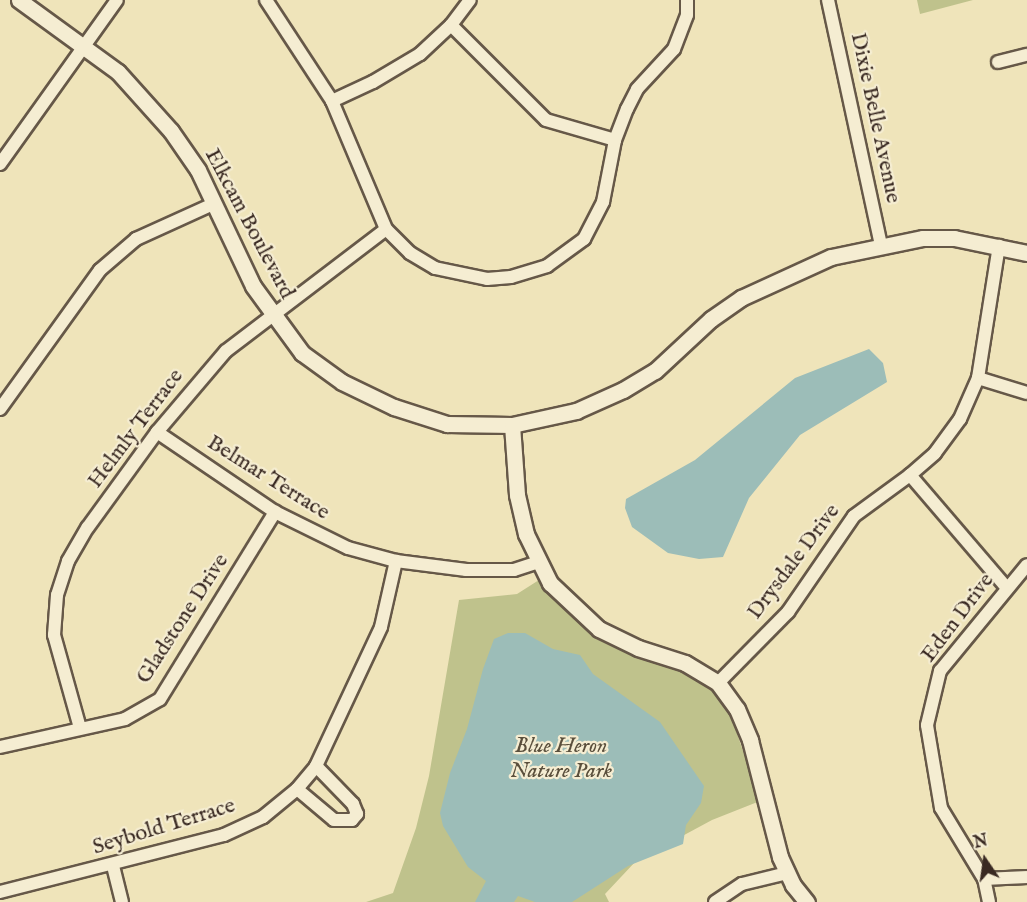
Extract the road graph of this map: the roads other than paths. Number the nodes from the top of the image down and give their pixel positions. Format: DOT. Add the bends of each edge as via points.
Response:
graph roads {
  1 [pos="19,0"];
  2 [pos="117,0"];
  3 [pos="266,0"];
  4 [pos="470,0"];
  5 [pos="687,0"];
  6 [pos="828,0"];
  7 [pos="451,26"];
  8 [pos="84,45"];
  9 [pos="1027,55"];
  10 [pos="998,62"];
  11 [pos="332,101"];
  12 [pos="615,140"];
  13 [pos="0,164"];
  14 [pos="213,204"];
  15 [pos="387,229"];
  16 [pos="881,245"];
  17 [pos="999,246"];
  18 [pos="1027,253"];
  19 [pos="270,314"];
  20 [pos="978,378"];
  21 [pos="1027,393"];
  22 [pos="0,409"];
  23 [pos="512,425"];
  24 [pos="157,432"];
  25 [pos="910,475"];
  26 [pos="274,512"];
  27 [pos="396,561"];
  28 [pos="538,562"];
  29 [pos="1027,566"];
  30 [pos="1006,587"];
  31 [pos="718,683"];
  32 [pos="80,728"];
  33 [pos="0,747"];
  34 [pos="316,766"];
  35 [pos="297,789"];
  36 [pos="113,866"];
  37 [pos="787,873"];
  38 [pos="1027,877"];
  39 [pos="984,879"];
  40 [pos="0,892"];
  41 [pos="122,902"];
  42 [pos="715,902"];
  43 [pos="807,902"];
  44 [pos="989,902"];
  1 -- 8 [label="street, Elkcam Boulevard"];
  2 -- 8 [label="street"];
  3 -- 11 [label="street"];
  4 -- 7 [label="street"];
  5 -- 12 [label="street" via="680,39 637,89"];
  6 -- 16 [label="street, Dixie Belle Avenue"];
  7 -- 11 [label="street" via="420,54"];
  7 -- 12 [label="street" via="546,120"];
  8 -- 13 [label="street"];
  8 -- 14 [label="street, Elkcam Boulevard" via="118,72 171,131 198,170"];
  9 -- 10 [label="street"];
  11 -- 15 [label="street"];
  12 -- 15 [label="street" via="603,202 594,221 584,239 547,266 511,277 463,277 435,268 410,253"];
  14 -- 19 [label="street, Elkcam Boulevard"];
  14 -- 22 [label="street" via="136,239 100,270"];
  15 -- 19 [label="street, Helmly Terrace"];
  16 -- 17 [label="street, Elkcam Boulevard" via="954,237"];
  16 -- 23 [label="street, Elkcam Boulevard" via="831,257 784,275 741,298 711,319 655,370 623,390 576,411"];
  17 -- 18 [label="street, Elkcam Boulevard"];
  17 -- 20 [label="street, Drysdale Drive"];
  19 -- 23 [label="street, Elkcam Boulevard" via="302,353 342,382 373,397 447,424"];
  19 -- 24 [label="street, Helmly Terrace" via="226,351"];
  20 -- 21 [label="street"];
  20 -- 25 [label="street, Drysdale Drive" via="960,419 935,453"];
  23 -- 28 [label="street" via="517,495 526,534"];
  24 -- 26 [label="street, Belmar Terrace"];
  24 -- 32 [label="street, Helmly Terrace" via="88,527 68,561 57,595 54,635"];
  25 -- 30 [label="street"];
  25 -- 31 [label="street, Drysdale Drive" via="854,516 788,612"];
  26 -- 27 [label="street, Belmar Terrace" via="348,548"];
  26 -- 32 [label="street, Gladstone Drive" via="160,699 125,719"];
  27 -- 28 [label="street, Belmar Terrace" via="466,570 514,570"];
  27 -- 34 [label="street, Seybold Terrace" via="381,627"];
  28 -- 31 [label="street" via="556,590 599,629 638,648 685,663"];
  29 -- 30 [label="street, Eden Drive"];
  30 -- 39 [label="street, Eden Drive" via="940,671 927,725 941,808"];
  31 -- 37 [label="street" via="737,709 750,740"];
  32 -- 33 [label="street, Gladstone Drive"];
  34 -- 35 [label="street, Seybold Terrace"];
  34 -- 35 [label="street" via="353,804 357,814 352,820 334,820"];
  35 -- 36 [label="street, Seybold Terrace" via="263,817 224,835"];
  36 -- 40 [label="street, Seybold Terrace"];
  36 -- 41 [label="street"];
  37 -- 42 [label="street" via="742,884"];
  37 -- 43 [label="street"];
  38 -- 39 [label="street"];
  39 -- 44 [label="street, Eden Drive"];
}
